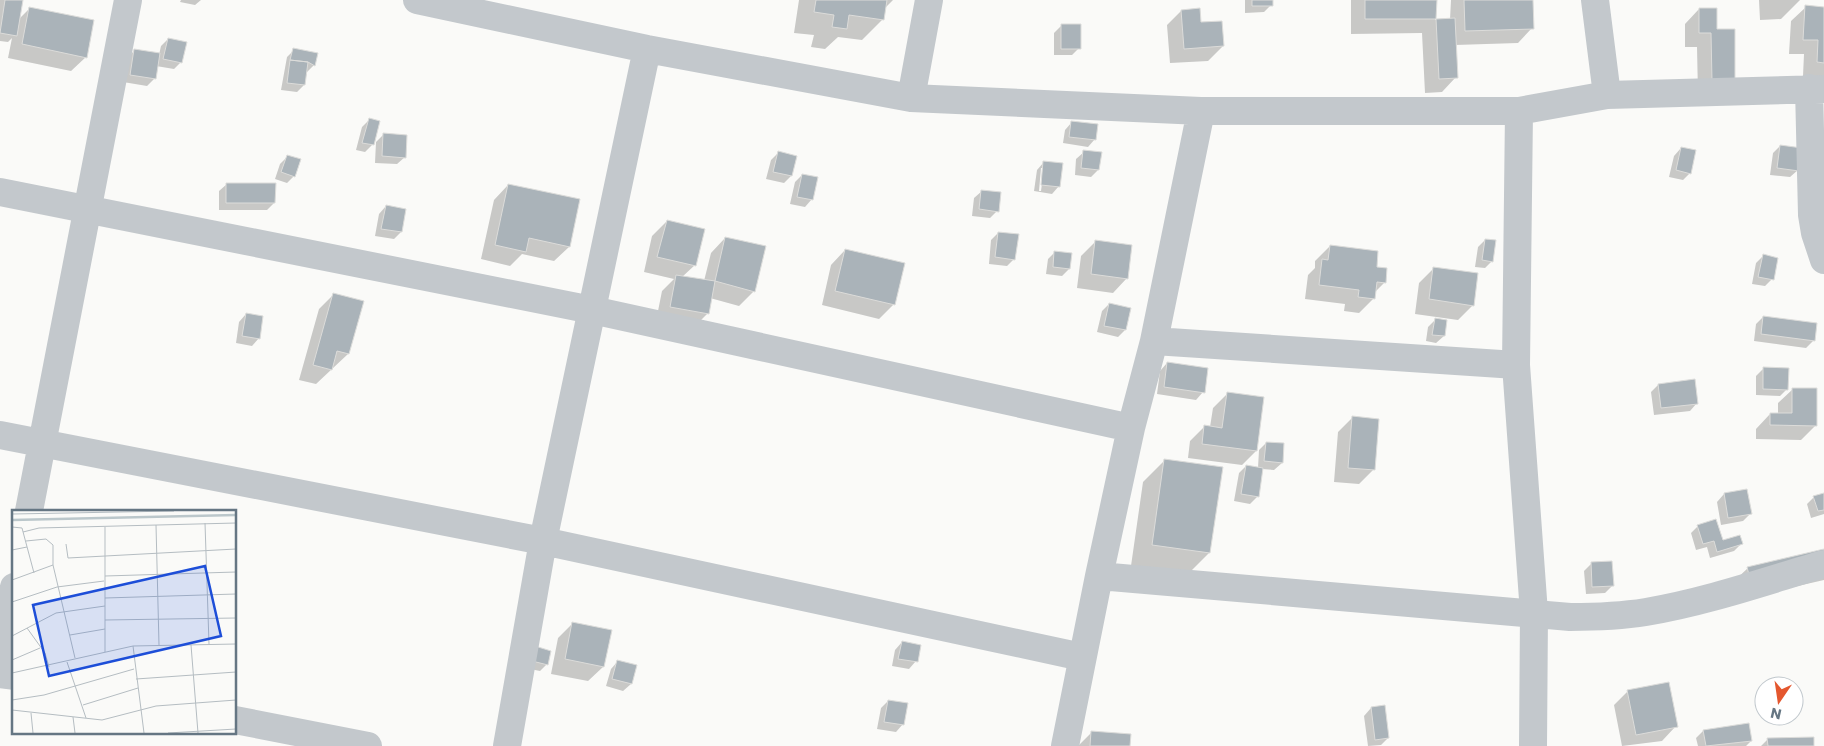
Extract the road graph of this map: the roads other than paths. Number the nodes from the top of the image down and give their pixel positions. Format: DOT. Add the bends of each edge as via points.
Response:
graph roads {
  1 [pos="128,0"];
  2 [pos="417,0"];
  3 [pos="929,0"];
  4 [pos="1595,0"];
  5 [pos="647,49"];
  6 [pos="1816,89"];
  7 [pos="1607,95"];
  8 [pos="911,98"];
  9 [pos="1201,111"];
  10 [pos="1519,111"];
  11 [pos="0,192"];
  12 [pos="88,211"];
  13 [pos="1824,260"];
  14 [pos="592,310"];
  15 [pos="1154,341"];
  16 [pos="1516,365"];
  17 [pos="1131,428"];
  18 [pos="0,435"];
  19 [pos="43,444"];
  20 [pos="29,510"];
  21 [pos="544,541"];
  22 [pos="1824,564"];
  23 [pos="1099,576"];
  24 [pos="12,597"];
  25 [pos="1534,613"];
  26 [pos="0,654"];
  27 [pos="1082,657"];
  28 [pos="236,720"];
  29 [pos="368,746"];
  30 [pos="507,746"];
  31 [pos="1065,746"];
  32 [pos="1533,746"];
  1 -- 12 [label="street"];
  2 -- 5 [label="street"];
  3 -- 8 [label="street"];
  4 -- 7 [label="street"];
  5 -- 8 [label="street"];
  5 -- 14 [label="street"];
  6 -- 7 [label="street"];
  6 -- 13 [label="street" via="1812,215"];
  7 -- 10 [label="street"];
  8 -- 9 [label="street"];
  9 -- 10 [label="street"];
  9 -- 15 [label="street"];
  10 -- 16 [label="street"];
  11 -- 12 [label="street"];
  12 -- 14 [label="street"];
  12 -- 19 [label="street"];
  14 -- 17 [label="street"];
  14 -- 21 [label="street"];
  15 -- 16 [label="street"];
  15 -- 17 [label="street"];
  16 -- 25 [label="street"];
  17 -- 23 [label="street"];
  18 -- 19 [label="street"];
  19 -- 20 [label="street"];
  19 -- 21 [label="street"];
  21 -- 27 [label="street"];
  21 -- 30 [label="street"];
  22 -- 25 [label="street" via="1646,612 1608,617"];
  23 -- 25 [label="street"];
  23 -- 27 [label="street"];
  24 -- 26 [label="street"];
  25 -- 32 [label="street"];
  27 -- 31 [label="street"];
  28 -- 29 [label="street"];
}
